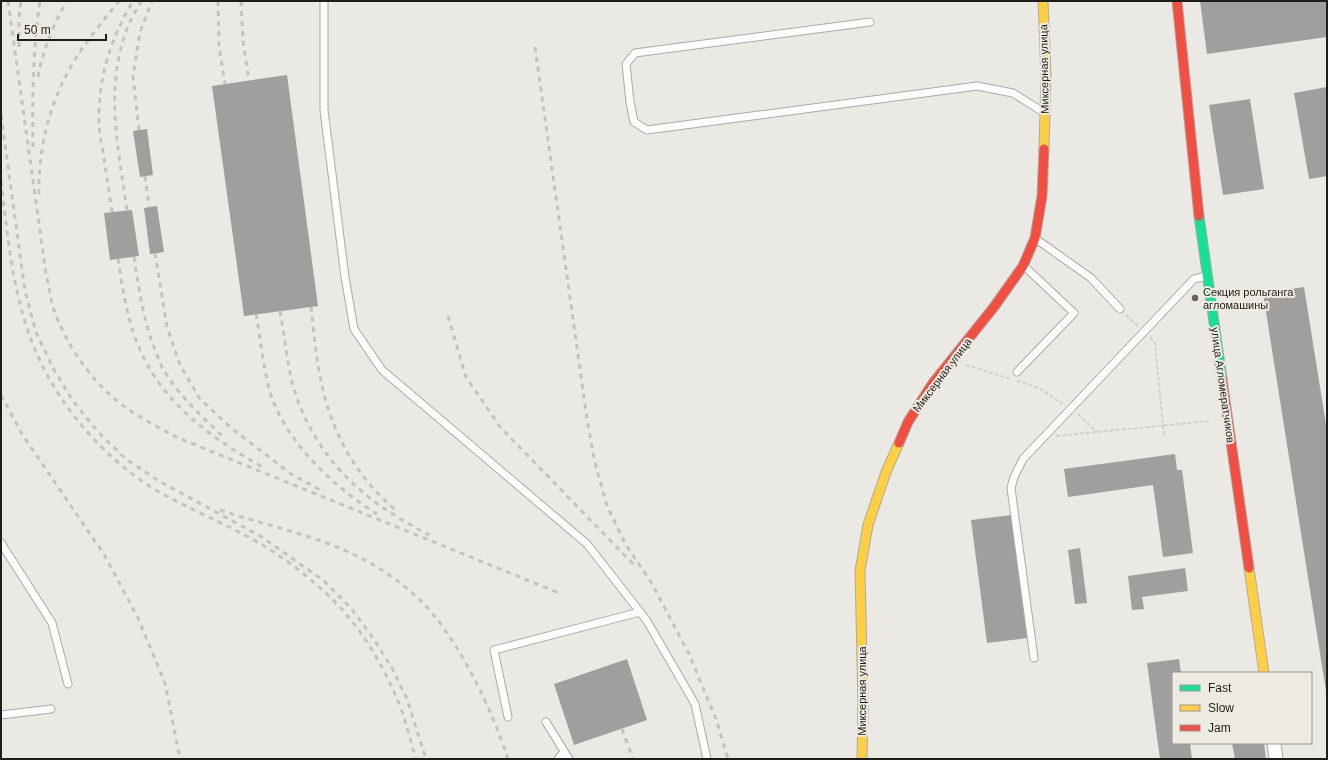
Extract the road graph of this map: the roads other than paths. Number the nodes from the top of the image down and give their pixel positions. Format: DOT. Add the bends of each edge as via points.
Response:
graph roads {
  1 [pos="324,1"];
  2 [pos="1043,1"];
  3 [pos="1177,1"];
  4 [pos="870,22"];
  5 [pos="1045,114"];
  6 [pos="1035,238"];
  7 [pos="1023,266"];
  8 [pos="1208,276"];
  9 [pos="1120,309"];
  10 [pos="1016,372"];
  11 [pos="1,543"];
  12 [pos="640,612"];
  13 [pos="1034,658"];
  14 [pos="1264,672"];
  15 [pos="68,684"];
  16 [pos="51,709"];
  17 [pos="1,715"];
  18 [pos="508,717"];
  19 [pos="546,722"];
  20 [pos="1274,744"];
  21 [pos="564,752"];
  22 [pos="558,759"];
  23 [pos="569,759"];
  24 [pos="707,759"];
  25 [pos="862,759"];
  26 [pos="1276,759"];
  1 -- 12 [label="lane" via="324,110 354,329 382,370 587,544"];
  2 -- 5 [label="street, Миксерная улица"];
  3 -- 8 [label="street, улица Агломератчиков" via="1199,215"];
  4 -- 5 [label="lane" via="635,53 626,64 634,122 647,130 977,86 1013,93"];
  5 -- 6 [label="street, Миксерная улица" via="1042,196"];
  6 -- 7 [label="street, Миксерная улица"];
  6 -- 9 [label="lane" via="1091,278"];
  7 -- 10 [label="lane" via="1074,313"];
  7 -- 25 [label="street, Миксерная улица" via="994,307 933,383 908,422 886,472 868,525 860,571"];
  8 -- 13 [label="lane" via="1194,279 1022,459 1011,488"];
  8 -- 14 [label="street, улица Агломератчиков"];
  11 -- 15 [label="lane" via="52,622"];
  12 -- 18 [label="lane" via="494,650"];
  12 -- 24 [label="lane" via="695,704"];
  16 -- 17 [label="lane"];
  19 -- 21 [label="lane"];
  20 -- 26 [label="street"];
  21 -- 22 [label="lane"];
  21 -- 23 [label="lane"];
}
